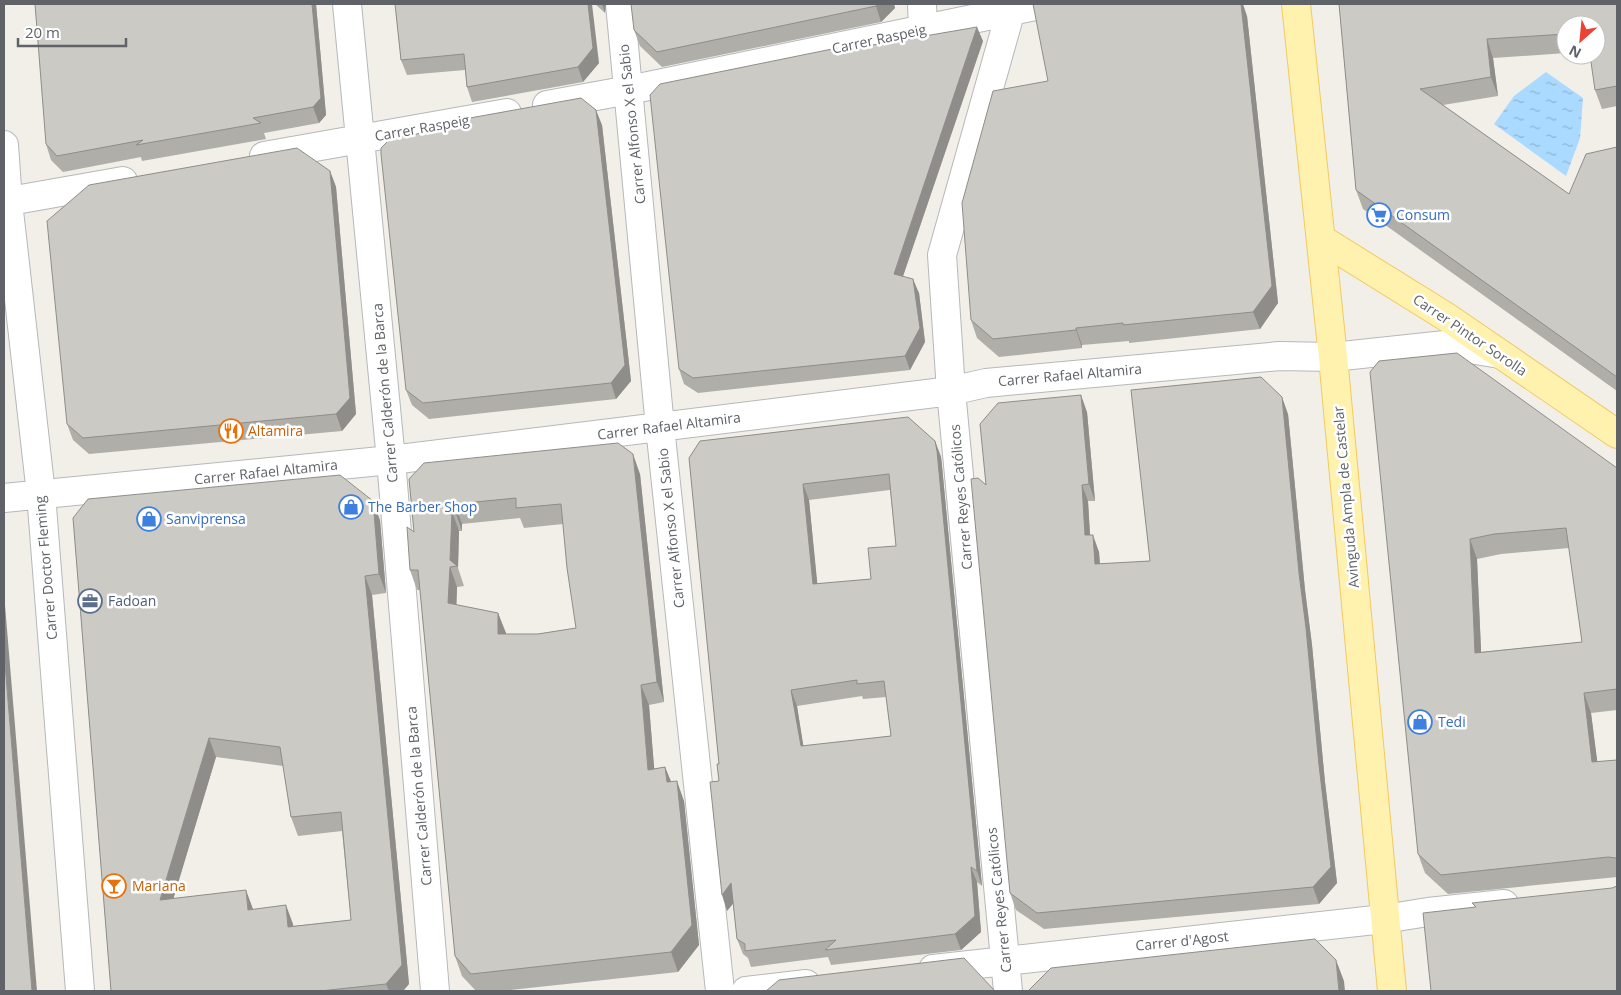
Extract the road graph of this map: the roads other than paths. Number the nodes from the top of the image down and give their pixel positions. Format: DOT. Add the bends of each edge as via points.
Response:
graph roads {
  1 [pos="348,4"];
  2 [pos="620,4"];
  3 [pos="1045,4"];
  4 [pos="1296,4"];
  5 [pos="1011,10"];
  6 [pos="922,17"];
  7 [pos="629,90"];
  8 [pos="361,140"];
  9 [pos="4,145"];
  10 [pos="243,160"];
  11 [pos="145,177"];
  12 [pos="6,202"];
  13 [pos="1321,239"];
  14 [pos="1500,354"];
  15 [pos="1333,357"];
  16 [pos="951,391"];
  17 [pos="660,427"];
  18 [pos="1617,434"];
  19 [pos="391,460"];
  20 [pos="41,494"];
  21 [pos="4,498"];
  22 [pos="1532,901"];
  23 [pos="1384,919"];
  24 [pos="1005,960"];
  25 [pos="909,972"];
  26 [pos="833,981"];
  27 [pos="80,991"];
  28 [pos="435,991"];
  29 [pos="720,991"];
  30 [pos="746,991"];
  31 [pos="1008,991"];
  32 [pos="1392,991"];
  1 -- 8 [label="street, Carrer Calderón de la Barca"];
  2 -- 7 [label="street, Carrer Alfonso X el Sabio"];
  3 -- 5 [label="street, Carrer Raspeig"];
  4 -- 13 [label="main road, Avinguda Ampla de Castelar"];
  5 -- 6 [label="street, Carrer Raspeig"];
  5 -- 16 [label="street, Carrer Reyes Católicos" via="942,255"];
  6 -- 7 [label="street, Carrer Raspeig"];
  7 -- 8 [label="street, Carrer Raspeig"];
  7 -- 17 [label="street, Carrer Alfonso X el Sabio"];
  8 -- 10 [label="street, Carrer Raspeig"];
  8 -- 19 [label="street, Carrer Calderón de la Barca"];
  9 -- 12 [label="street, Carrer Doctor Fleming"];
  11 -- 12 [label="street"];
  12 -- 20 [label="street, Carrer Doctor Fleming"];
  13 -- 14 [label="main road, Carrer Pintor Sorolla"];
  13 -- 15 [label="main road, Avinguda Ampla de Castelar"];
  14 -- 15 [label="street, Carrer Rafael Altamira" via="1446,345"];
  14 -- 18 [label="main road, Carrer Pintor Sorolla"];
  15 -- 16 [label="street, Carrer Rafael Altamira" via="1280,356 986,383"];
  15 -- 23 [label="main road, Avinguda Ampla de Castelar"];
  16 -- 17 [label="street, Carrer Rafael Altamira"];
  16 -- 24 [label="street, Carrer Reyes Católicos"];
  17 -- 19 [label="street, Carrer Rafael Altamira"];
  17 -- 29 [label="street, Carrer Alfonso X el Sabio"];
  19 -- 20 [label="street, Carrer Rafael Altamira"];
  19 -- 28 [label="street, Carrer Calderón de la Barca"];
  20 -- 21 [label="street, Carrer Rafael Altamira"];
  20 -- 27 [label="street, Carrer Doctor Fleming"];
  22 -- 23 [label="street, Carrer d'Agost"];
  23 -- 24 [label="street, Carrer d'Agost"];
  23 -- 32 [label="main road, Avinguda Ampla de Castelar"];
  24 -- 25 [label="street, Carrer d'Agost"];
  24 -- 31 [label="street, Carrer Reyes Católicos"];
  26 -- 30 [label="street"];
}
